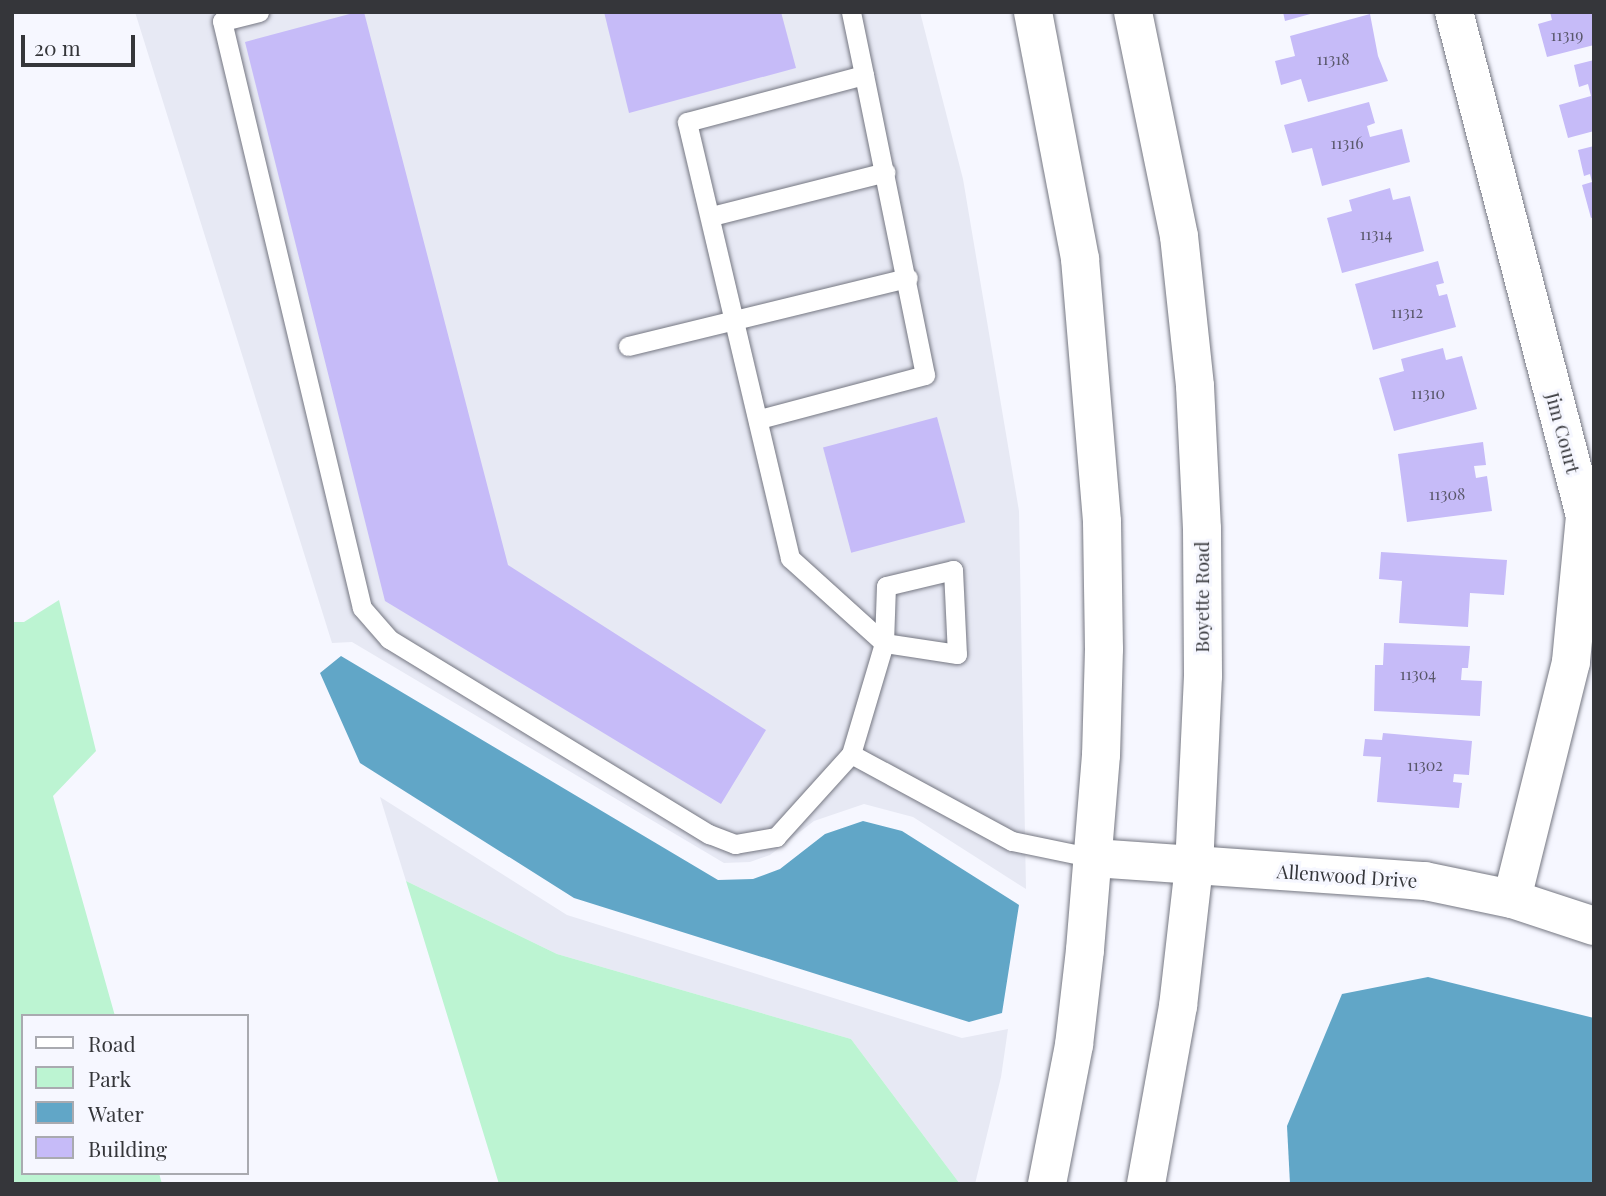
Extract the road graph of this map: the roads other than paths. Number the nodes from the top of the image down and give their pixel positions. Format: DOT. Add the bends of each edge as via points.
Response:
graph roads {
  1 [pos="851,12"];
  2 [pos="1033,12"];
  3 [pos="1133,12"];
  4 [pos="1454,12"];
  5 [pos="248,14"];
  6 [pos="864,75"];
  7 [pos="886,172"];
  8 [pos="712,216"];
  9 [pos="908,278"];
  10 [pos="737,318"];
  11 [pos="628,346"];
  12 [pos="760,419"];
  13 [pos="884,643"];
  14 [pos="851,754"];
  15 [pos="1094,858"];
  16 [pos="1194,866"];
  17 [pos="1512,899"];
  18 [pos="1594,926"];
  19 [pos="1046,1184"];
  20 [pos="1146,1184"];
  1 -- 6 [label="lane"];
  2 -- 15 [label="main road" via="1080,259 1093,390 1104,649"];
  3 -- 16 [label="main road, Boyette Road" via="1179,236 1195,386 1203,676"];
  4 -- 17 [label="main road, Jim Court" via="1585,516 1571,662"];
  5 -- 14 [label="lane" via="222,21 357,587 374,626 719,840 747,844 776,837"];
  6 -- 7 [label="lane"];
  6 -- 8 [label="lane" via="687,122"];
  7 -- 8 [label="lane"];
  7 -- 9 [label="lane"];
  8 -- 10 [label="lane"];
  9 -- 10 [label="lane"];
  9 -- 12 [label="lane" via="925,375"];
  10 -- 11 [label="lane"];
  10 -- 12 [label="lane"];
  12 -- 13 [label="lane" via="790,558"];
  13 -- 13 [label="lane" via="957,654 953,570 886,586"];
  13 -- 14 [label="lane"];
  14 -- 15 [label="lane" via="1012,841"];
  15 -- 16 [label="main road, Allenwood Drive"];
  15 -- 19 [label="main road" via="1074,1045"];
  16 -- 17 [label="main road, Allenwood Drive" via="1425,881"];
  16 -- 20 [label="main road, Boyette Road" via="1178,1006"];
  17 -- 18 [label="main road, Allenwood Drive"];
}
